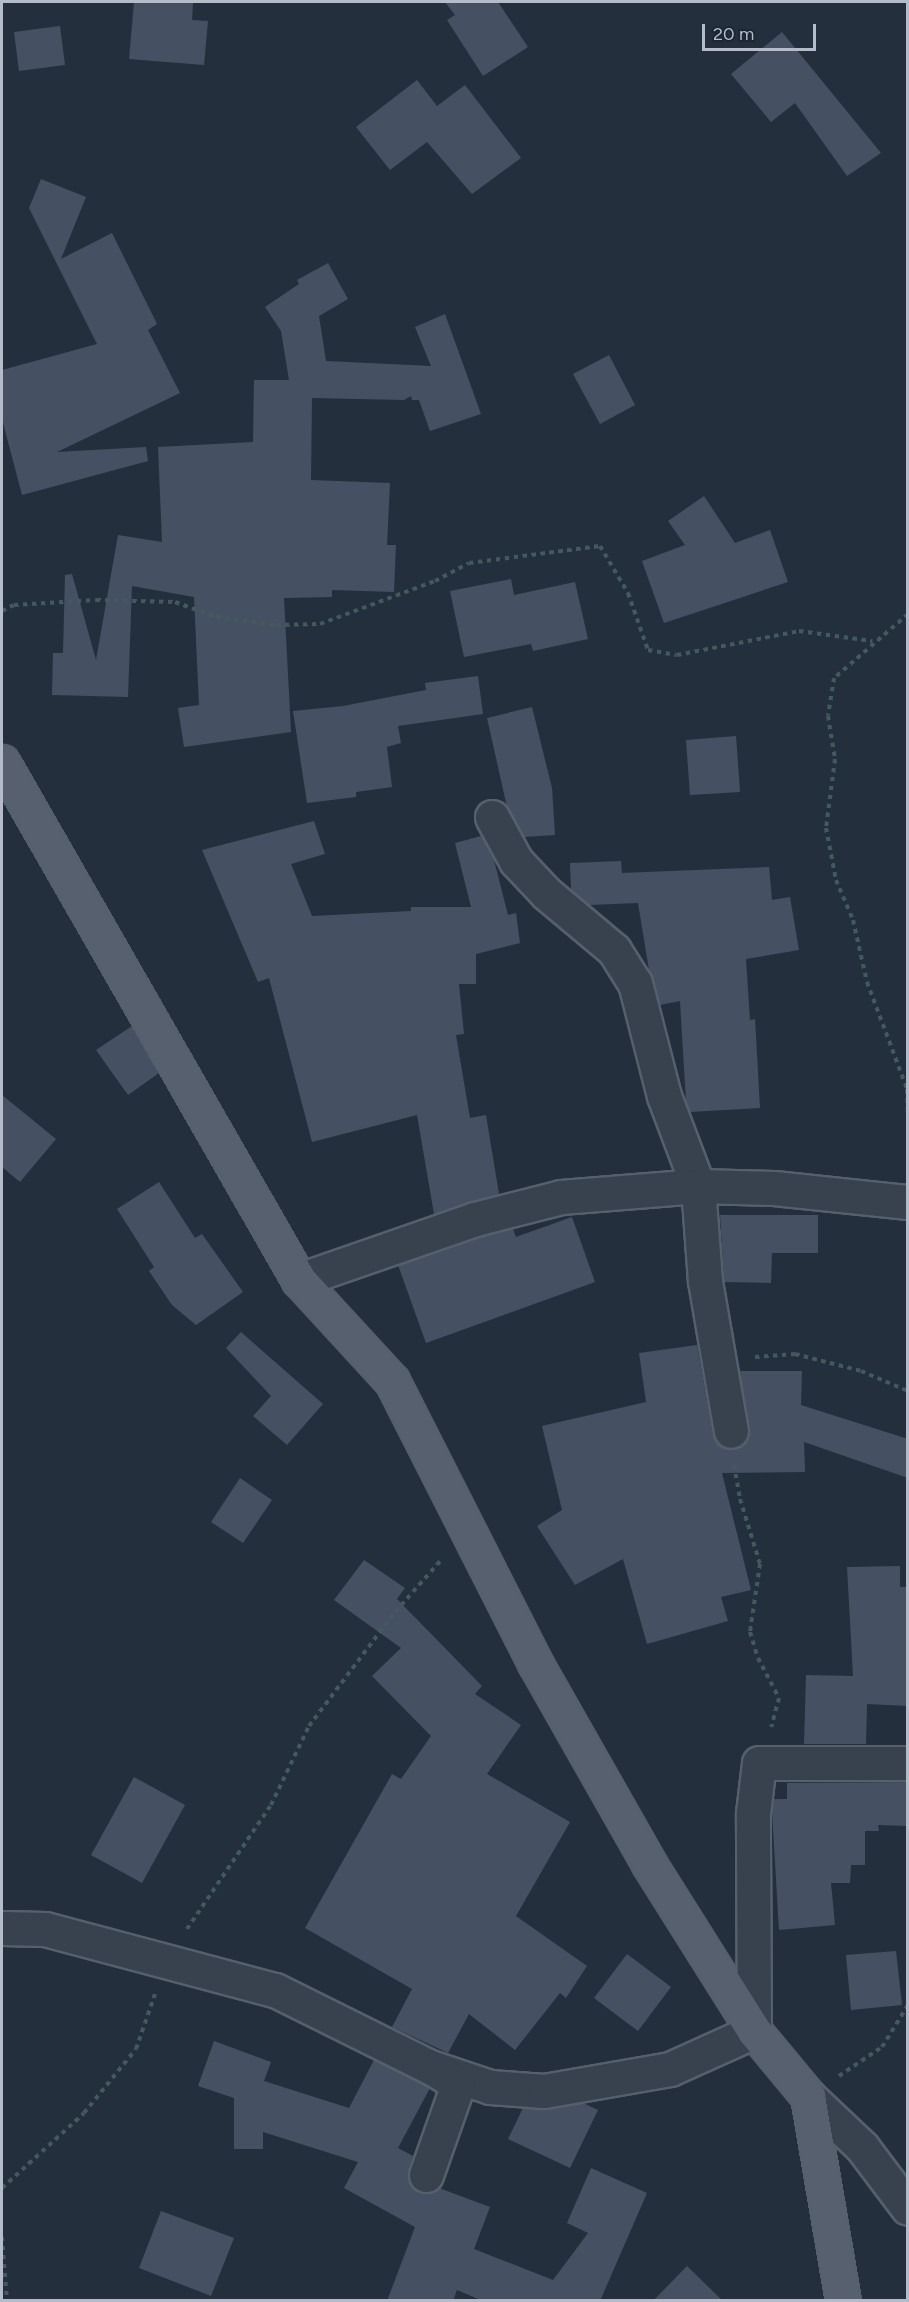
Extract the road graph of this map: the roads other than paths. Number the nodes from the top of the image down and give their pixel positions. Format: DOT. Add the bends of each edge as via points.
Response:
graph roads {
  1 [pos="2,762"];
  2 [pos="492,817"];
  3 [pos="698,1186"];
  4 [pos="908,1202"];
  5 [pos="298,1280"];
  6 [pos="730,1431"];
  7 [pos="908,1764"];
  8 [pos="2,1928"];
  9 [pos="754,2031"];
  10 [pos="430,2067"];
  11 [pos="808,2097"];
  12 [pos="426,2175"];
  13 [pos="904,2197"];
  14 [pos="843,2301"];
  1 -- 5 [label="main road"];
  2 -- 3 [label="street" via="516,861 546,893 614,950 635,983 664,1096"];
  3 -- 4 [label="street" via="774,1188"];
  3 -- 5 [label="street" via="561,1197 475,1219"];
  3 -- 6 [label="street" via="705,1281"];
  5 -- 9 [label="main road" via="392,1381 535,1663 649,1864"];
  7 -- 9 [label="street" via="759,1764 753,1813"];
  8 -- 10 [label="street" via="45,1929 275,1990"];
  9 -- 10 [label="street" via="670,2069 544,2091 490,2087"];
  9 -- 11 [label="main road"];
  10 -- 12 [label="street" via="458,2084"];
  11 -- 13 [label="street" via="862,2147"];
  11 -- 14 [label="main road"];
}
